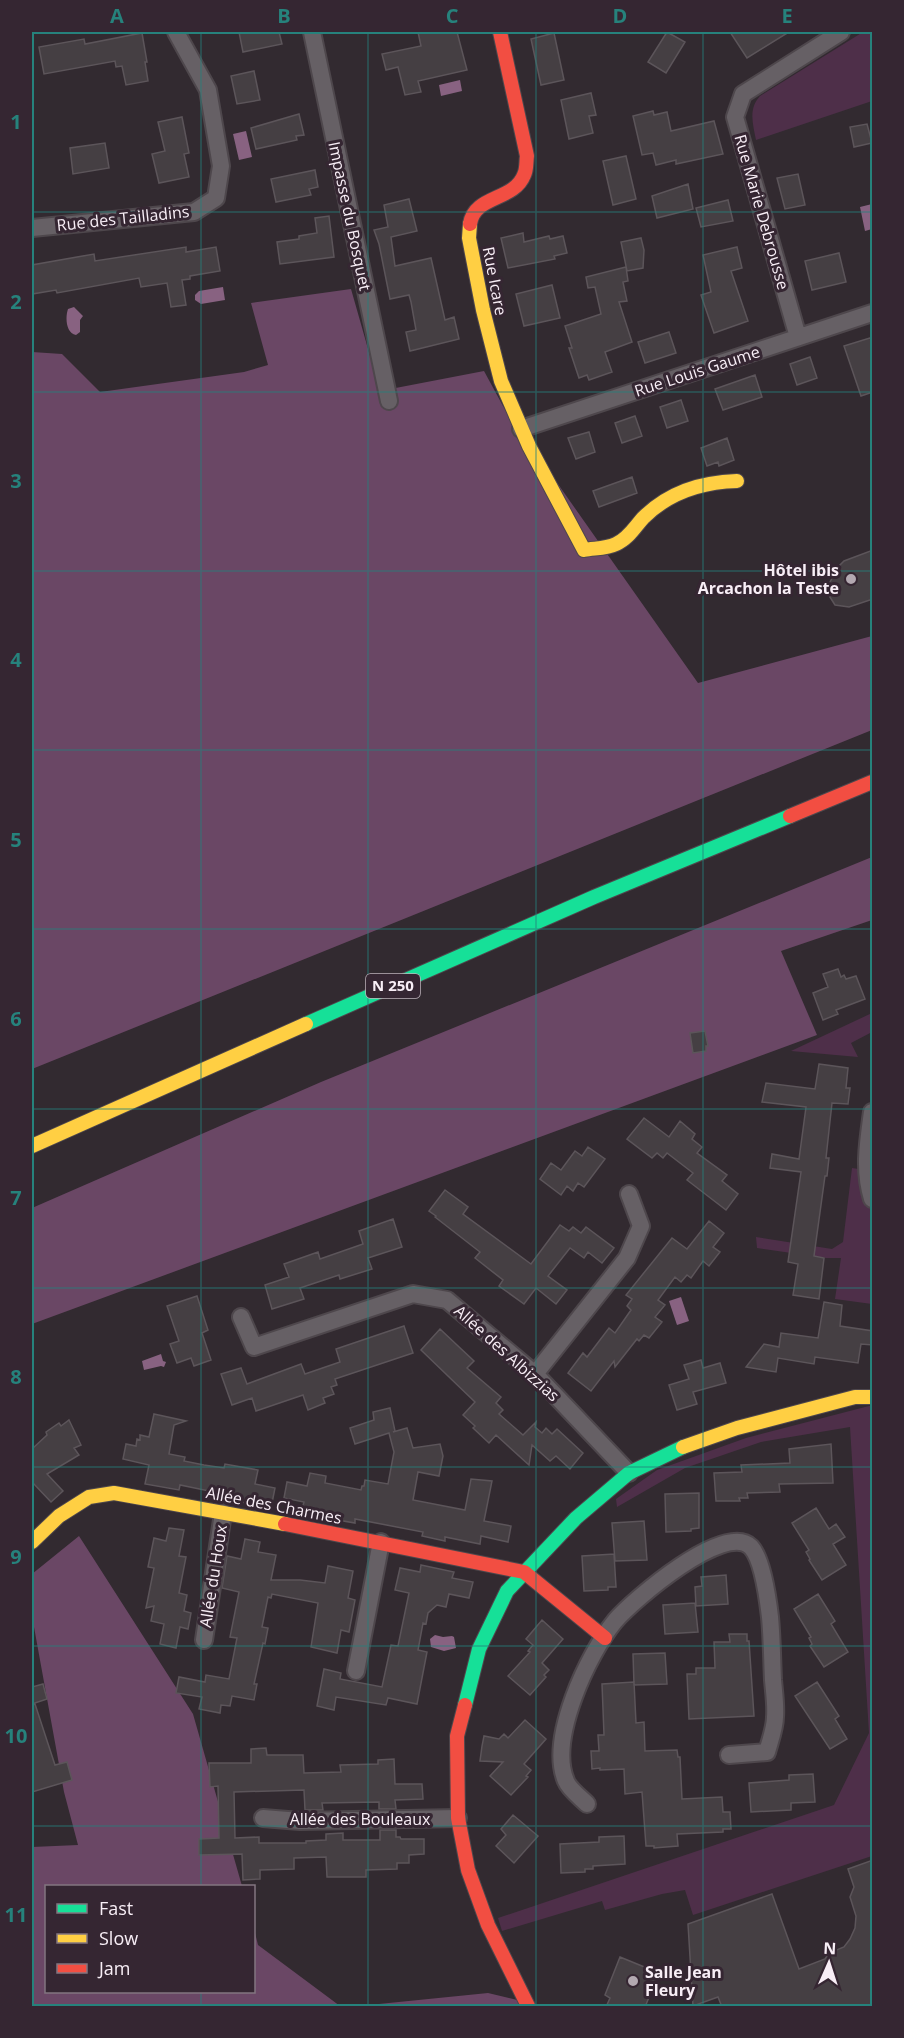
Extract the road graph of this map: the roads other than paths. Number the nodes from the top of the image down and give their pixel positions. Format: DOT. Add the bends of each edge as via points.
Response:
graph roads {
  1 [pos="176,32"];
  2 [pos="312,32"];
  3 [pos="500,32"];
  4 [pos="841,32"];
  5 [pos="32,228"];
  6 [pos="873,313"];
  7 [pos="798,337"];
  8 [pos="389,401"];
  9 [pos="521,429"];
  10 [pos="737,481"];
  11 [pos="873,782"];
  12 [pos="873,1112"];
  13 [pos="32,1146"];
  14 [pos="629,1194"];
  15 [pos="873,1199"];
  16 [pos="241,1317"];
  17 [pos="535,1374"];
  18 [pos="873,1397"];
  19 [pos="629,1473"];
  20 [pos="223,1513"];
  21 [pos="32,1542"];
  22 [pos="381,1542"];
  23 [pos="524,1572"];
  24 [pos="604,1638"];
  25 [pos="204,1640"];
  26 [pos="356,1671"];
  27 [pos="729,1755"];
  28 [pos="587,1804"];
  29 [pos="263,1818"];
  30 [pos="458,1818"];
  31 [pos="528,2007"];
  1 -- 5 [label="street, Rue des Tailladins" via="207,90 220,166 216,198 194,212"];
  2 -- 8 [label="street, Impasse du Bosquet"];
  3 -- 9 [label="street, Rue Icare" via="528,166 517,189 479,205 468,225 492,351"];
  4 -- 7 [label="street, Rue Marie Debrousse" via="743,94 735,117"];
  6 -- 7 [label="street, Rue Louis Gaume"];
  7 -- 9 [label="street, Rue Louis Gaume"];
  9 -- 10 [label="street, Rue Icare" via="584,550 618,544 664,501 709,483"];
  11 -- 13 [label="street, N 250" via="594,897"];
  12 -- 15 [label="street" via="866,1152"];
  14 -- 17 [label="street" via="641,1226 627,1258"];
  16 -- 17 [label="street, Allée des Albizzias" via="254,1347 412,1294 447,1300"];
  17 -- 19 [label="street, Allée des Albizzias"];
  18 -- 19 [label="street" via="844,1400 737,1428 675,1450"];
  19 -- 23 [label="street" via="576,1518"];
  20 -- 21 [label="street, Allée des Charmes" via="114,1493 89,1497 59,1516"];
  20 -- 22 [label="street, Allée des Charmes"];
  20 -- 25 [label="street, Allée du Houx"];
  22 -- 23 [label="street, Allée des Charmes"];
  22 -- 26 [label="street"];
  23 -- 24 [label="street"];
  23 -- 30 [label="street" via="507,1592 479,1649 457,1736"];
  24 -- 27 [label="street" via="615,1621 676,1568 726,1544 739,1542 750,1546 758,1558 769,1609 776,1717 767,1752"];
  24 -- 28 [label="street" via="572,1703 564,1733 561,1763 566,1783"];
  29 -- 30 [label="street, Allée des Bouleaux"];
  30 -- 31 [label="street" via="468,1870 488,1924"];
}
